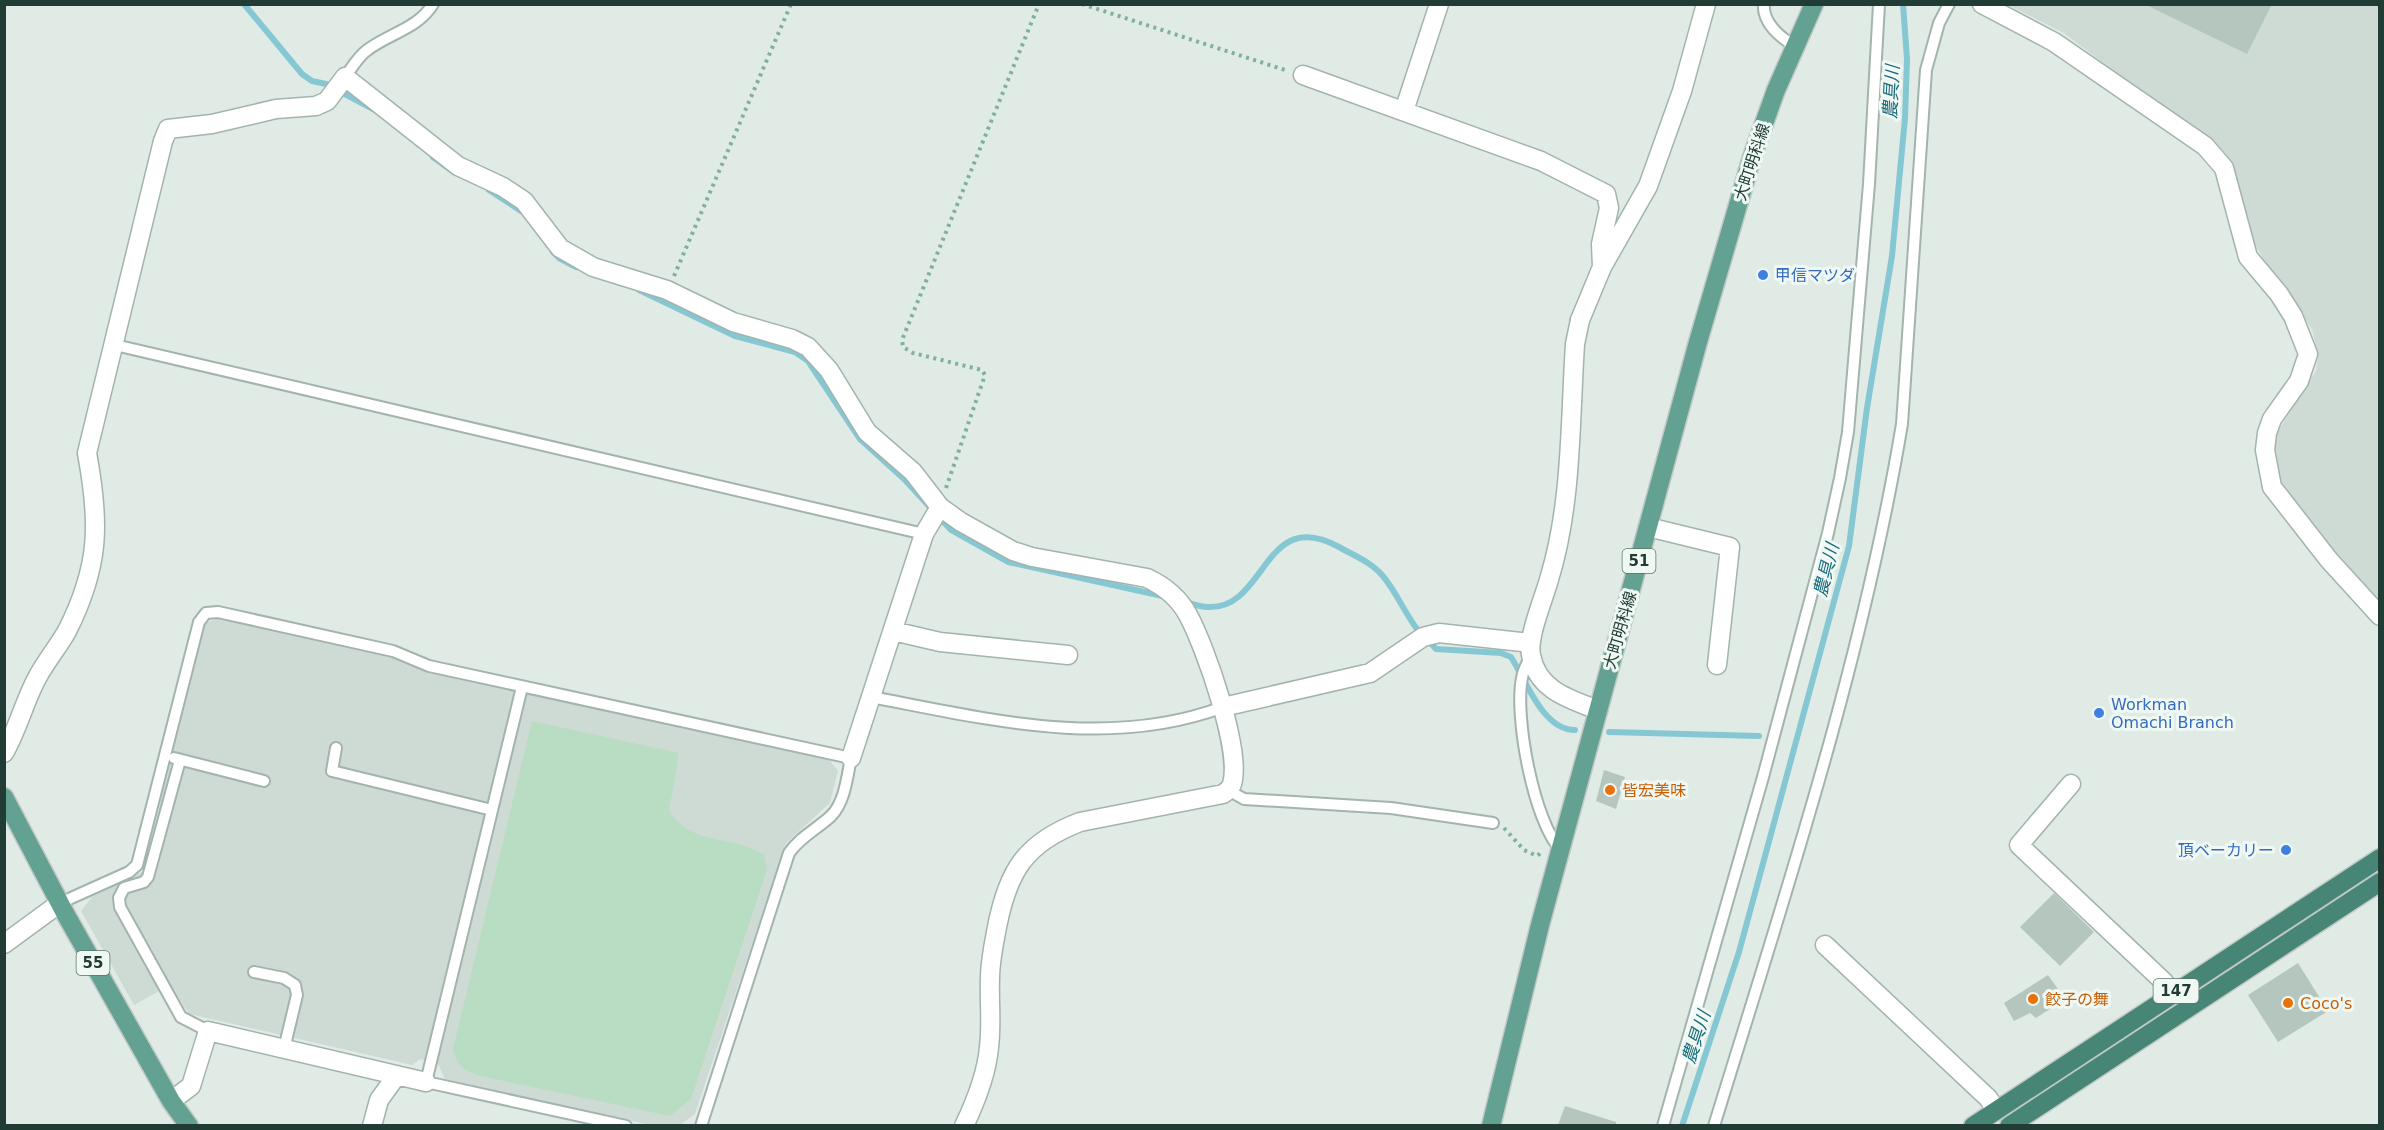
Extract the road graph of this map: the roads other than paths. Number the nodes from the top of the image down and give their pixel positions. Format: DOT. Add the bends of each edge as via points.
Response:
graph roads {
  1 [pos="433,4"];
  2 [pos="1438,4"];
  3 [pos="1706,4"];
  4 [pos="1764,4"];
  5 [pos="1814,4"];
  6 [pos="1879,4"];
  7 [pos="1949,4"];
  8 [pos="1982,4"];
  9 [pos="1795,46"];
  10 [pos="1303,75"];
  11 [pos="345,77"];
  12 [pos="1404,111"];
  13 [pos="1602,267"];
  14 [pos="115,345"];
  15 [pos="940,507"];
  16 [pos="1648,527"];
  17 [pos="924,534"];
  18 [pos="2379,616"];
  19 [pos="893,631"];
  20 [pos="1530,649"];
  21 [pos="1068,655"];
  22 [pos="1717,665"];
  23 [pos="522,687"];
  24 [pos="872,697"];
  25 [pos="1223,707"];
  26 [pos="1598,710"];
  27 [pos="336,748"];
  28 [pos="4,753"];
  29 [pos="165,756"];
  30 [pos="851,759"];
  31 [pos="180,760"];
  32 [pos="264,781"];
  33 [pos="2071,784"];
  34 [pos="1228,790"];
  35 [pos="4,797"];
  36 [pos="492,810"];
  37 [pos="1493,823"];
  38 [pos="1553,850"];
  39 [pos="2379,858"];
  40 [pos="2379,882"];
  41 [pos="60,903"];
  42 [pos="4,944"];
  43 [pos="1826,945"];
  44 [pos="254,972"];
  45 [pos="2172,994"];
  46 [pos="207,1031"];
  47 [pos="284,1049"];
  48 [pos="397,1076"];
  49 [pos="426,1082"];
  50 [pos="171,1101"];
  51 [pos="1996,1110"];
  52 [pos="189,1125"];
  53 [pos="372,1125"];
  54 [pos="626,1125"];
  55 [pos="701,1125"];
  56 [pos="964,1125"];
  57 [pos="1491,1125"];
  58 [pos="1664,1125"];
  59 [pos="1714,1125"];
  60 [pos="1973,1125"];
  61 [pos="2010,1125"];
  1 -- 11 [label="lane" via="428,14 365,51"];
  2 -- 12 [label="street"];
  3 -- 13 [label="street" via="1682,91 1648,186"];
  4 -- 9 [label="lane" via="1771,26"];
  5 -- 9 [label="main road, 大町明科線 / 51"];
  6 -- 58 [label="lane" via="1867,208 1848,432 1840,478 1763,777"];
  7 -- 59 [label="lane" via="1939,23 1926,70 1902,424 1896,461 1867,595 1805,828"];
  8 -- 18 [label="street" via="2054,42 2217,158 2227,179 2248,257 2288,309 2308,354 2299,381 2272,419 2267,433 2265,450 2272,487"];
  9 -- 16 [label="main road, 大町明科線 / 51" via="1752,157"];
  10 -- 12 [label="street"];
  11 -- 14 [label="street" via="327,101 316,106 276,109 212,124 168,129"];
  11 -- 15 [label="street" via="458,166 503,186 524,201 560,248 593,267 667,290 733,322 808,347 829,370 867,432 912,472"];
  12 -- 13 [label="street" via="1541,161 1606,194 1609,208 1601,244"];
  13 -- 20 [label="street" via="1580,320 1575,344 1561,529"];
  14 -- 17 [label="lane"];
  14 -- 28 [label="street" via="87,453 95,518 93,568 83,598 26,700 17,730"];
  15 -- 17 [label="street"];
  15 -- 25 [label="street" via="969,527 1032,557 1147,578 1162,585 1188,614"];
  16 -- 22 [label="street" via="1730,547"];
  16 -- 26 [label="main road, 大町明科線 / 51"];
  17 -- 19 [label="street"];
  19 -- 21 [label="street" via="940,642"];
  19 -- 24 [label="street"];
  20 -- 25 [label="street" via="1439,633 1423,637 1370,673"];
  20 -- 26 [label="street" via="1538,677 1550,688"];
  20 -- 38 [label="lane" via="1522,678 1523,732 1541,817"];
  23 -- 29 [label="lane" via="429,666 393,651 218,612 206,614 199,622"];
  23 -- 30 [label="lane"];
  23 -- 36 [label="lane"];
  24 -- 25 [label="lane" via="1022,726 1052,728 1144,724 1191,717"];
  24 -- 30 [label="street"];
  25 -- 34 [label="street" via="1233,767"];
  26 -- 38 [label="main road, 大町明科線 / 51"];
  27 -- 36 [label="lane" via="332,771"];
  29 -- 31 [label="lane"];
  29 -- 41 [label="lane" via="136,865 129,872"];
  30 -- 55 [label="lane" via="840,803 789,853"];
  31 -- 32 [label="lane"];
  31 -- 46 [label="lane" via="148,877 124,888 119,898 120,907 181,1017"];
  33 -- 45 [label="street" via="2019,845 2164,982"];
  34 -- 37 [label="lane" via="1244,799 1391,808"];
  34 -- 56 [label="street" via="1080,822 1042,841 1021,861 1002,900 990,974 989,1048"];
  35 -- 41 [label="main road, 55"];
  36 -- 49 [label="lane"];
  38 -- 57 [label="main road, 大町明科線 / 51"];
  39 -- 45 [label="highway, 147"];
  40 -- 61 [label="highway, 147"];
  41 -- 42 [label="street"];
  41 -- 50 [label="main road, 55"];
  43 -- 51 [label="street" via="1988,1098"];
  44 -- 47 [label="lane" via="284,978 295,985 297,995"];
  45 -- 51 [label="highway, 147"];
  46 -- 47 [label="street"];
  46 -- 50 [label="street" via="191,1086"];
  47 -- 48 [label="street"];
  48 -- 49 [label="street"];
  48 -- 53 [label="street" via="379,1100"];
  49 -- 54 [label="lane"];
  50 -- 52 [label="main road, 55"];
  51 -- 60 [label="highway, 147"];
}
